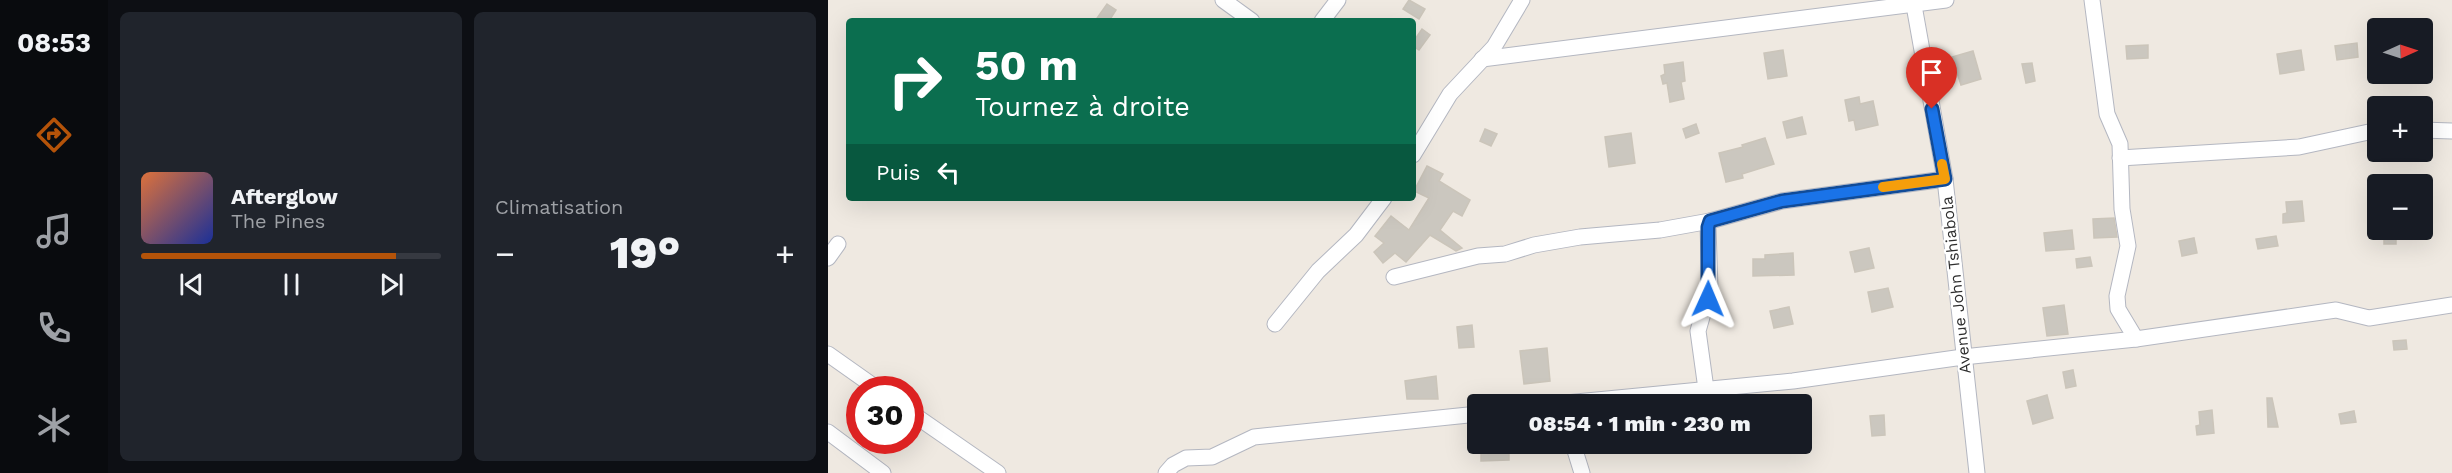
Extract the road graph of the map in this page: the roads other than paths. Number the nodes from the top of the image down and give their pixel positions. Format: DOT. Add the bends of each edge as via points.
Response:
graph roads {
  1 [pos="1223,0"];
  2 [pos="1338,0"];
  3 [pos="1522,0"];
  4 [pos="1946,0"];
  5 [pos="2092,0"];
  6 [pos="1914,2"];
  7 [pos="1248,18"];
  8 [pos="1324,18"];
  9 [pos="1482,59"];
  10 [pos="2433,130"];
  11 [pos="2452,131"];
  12 [pos="2367,132"];
  13 [pos="1416,145"];
  14 [pos="2120,158"];
  15 [pos="1945,179"];
  16 [pos="1382,201"];
  17 [pos="1710,221"];
  18 [pos="838,244"];
  19 [pos="828,258"];
  20 [pos="1394,277"];
  21 [pos="2452,305"];
  22 [pos="1275,324"];
  23 [pos="2136,339"];
  24 [pos="828,354"];
  25 [pos="1963,357"];
  26 [pos="859,376"];
  27 [pos="1706,389"];
  28 [pos="1658,394"];
  29 [pos="1467,415"];
  30 [pos="924,422"];
  31 [pos="828,432"];
  32 [pos="1576,454"];
  33 [pos="883,473"];
  34 [pos="998,473"];
  35 [pos="1166,473"];
  36 [pos="1582,473"];
  37 [pos="1977,473"];
  1 -- 7 [label="street"];
  2 -- 8 [label="street"];
  3 -- 9 [label="street" via="1494,47"];
  4 -- 6 [label="street"];
  5 -- 14 [label="street" via="2108,114 2120,144"];
  6 -- 9 [label="street"];
  6 -- 15 [label="street, Avenue John Tshiabola"];
  9 -- 13 [label="street" via="1450,94"];
  10 -- 11 [label="street"];
  12 -- 14 [label="street" via="2299,147"];
  14 -- 23 [label="street" via="2127,246 2118,309"];
  15 -- 17 [label="street" via="1782,201"];
  15 -- 25 [label="street, Avenue John Tshiabola"];
  16 -- 22 [label="street"];
  17 -- 20 [label="street" via="1568,239"];
  17 -- 27 [label="street" via="1710,289 1698,331"];
  18 -- 19 [label="street"];
  21 -- 23 [label="street" via="2369,318 2336,310"];
  23 -- 25 [label="street"];
  24 -- 26 [label="street"];
  25 -- 27 [label="street"];
  25 -- 37 [label="street, Avenue John Tshiabola"];
  27 -- 28 [label="street"];
  29 -- 35 [label="street" via="1254,437 1212,457 1186,459"];
  30 -- 34 [label="street"];
  31 -- 33 [label="street"];
  32 -- 36 [label="street"];
}
